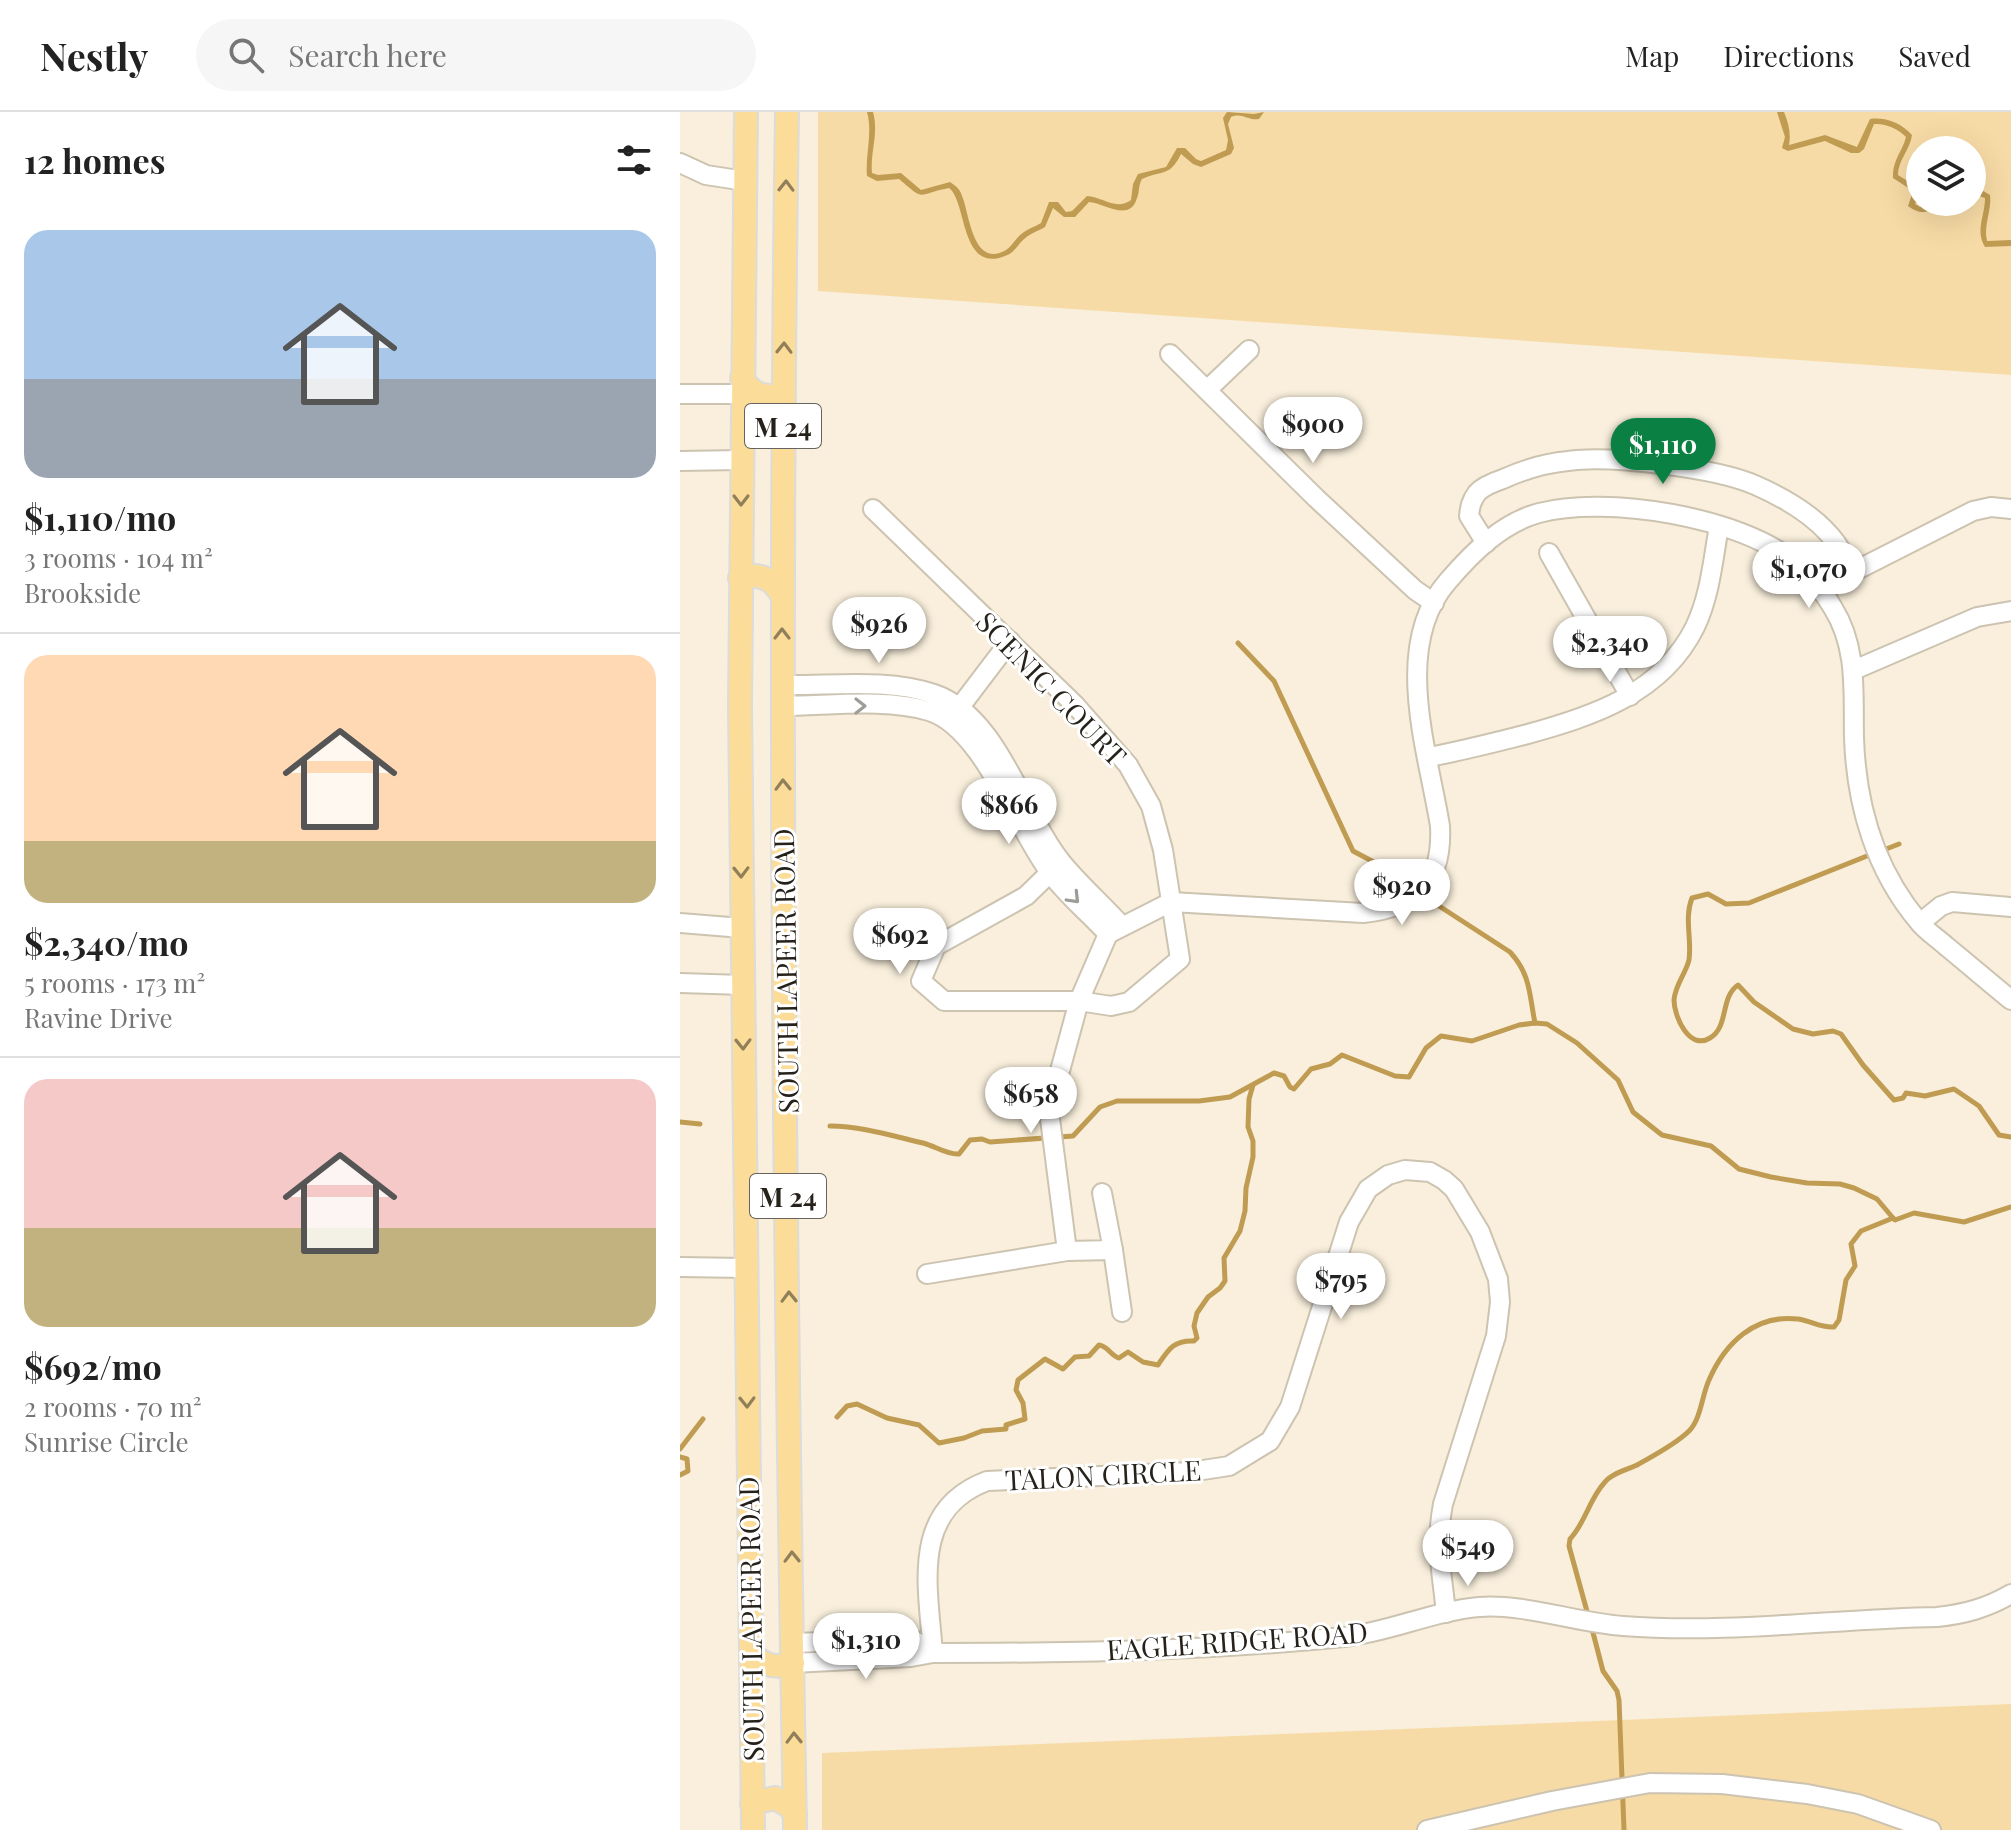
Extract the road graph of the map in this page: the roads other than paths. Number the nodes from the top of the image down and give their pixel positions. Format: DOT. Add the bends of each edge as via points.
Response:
graph roads {
  1 [pos="746,112"];
  2 [pos="787,112"];
  3 [pos="680,163"];
  4 [pos="745,181"];
  5 [pos="1249,350"];
  6 [pos="1170,354"];
  7 [pos="742,386"];
  8 [pos="1207,390"];
  9 [pos="680,394"];
  10 [pos="783,395"];
  11 [pos="741,460"];
  12 [pos="680,461"];
  13 [pos="873,509"];
  14 [pos="2011,509"];
  15 [pos="1719,526"];
  16 [pos="1486,543"];
  17 [pos="1549,553"];
  18 [pos="1851,573"];
  19 [pos="740,578"];
  20 [pos="1822,592"];
  21 [pos="781,594"];
  22 [pos="1434,603"];
  23 [pos="2011,611"];
  24 [pos="1010,641"];
  25 [pos="1854,670"];
  26 [pos="782,695"];
  27 [pos="1630,696"];
  28 [pos="954,715"];
  29 [pos="1429,757"];
  30 [pos="1055,867"];
  31 [pos="1171,902"];
  32 [pos="2011,907"];
  33 [pos="680,923"];
  34 [pos="1920,923"];
  35 [pos="742,928"];
  36 [pos="1115,930"];
  37 [pos="680,983"];
  38 [pos="743,985"];
  39 [pos="2011,1000"];
  40 [pos="1079,1001"];
  41 [pos="1102,1193"];
  42 [pos="1113,1250"];
  43 [pos="1067,1251"];
  44 [pos="680,1267"];
  45 [pos="745,1268"];
  46 [pos="927,1274"];
  47 [pos="1122,1312"];
  48 [pos="2011,1594"];
  49 [pos="1446,1613"];
  50 [pos="751,1651"];
  51 [pos="793,1653"];
  52 [pos="933,1653"];
  53 [pos="752,1803"];
  54 [pos="795,1822"];
  55 [pos="753,1830"];
  56 [pos="1427,1830"];
  57 [pos="1931,1830"];
  1 -- 4 [label="main road, SOUTH LAPEER ROAD / M 24"];
  10 -- 2 [label="main road, SOUTH LAPEER ROAD / M 24, one-way"];
  3 -- 4 [label="street" via="706,175"];
  4 -- 7 [label="main road, SOUTH LAPEER ROAD / M 24"];
  5 -- 8 [label="street"];
  6 -- 8 [label="street"];
  7 -- 9 [label="street"];
  7 -- 10 [label="main road" via="759,395"];
  7 -- 11 [label="main road, SOUTH LAPEER ROAD / M 24"];
  8 -- 22 [label="street" via="1316,498"];
  10 -- 21 [label="main road, SOUTH LAPEER ROAD / M 24"];
  11 -- 12 [label="street"];
  11 -- 19 [label="main road, SOUTH LAPEER ROAD / M 24, one-way"];
  13 -- 24 [label="street, SCENIC COURT"];
  14 -- 18 [label="street" via="1973,511"];
  15 -- 16 [label="street" via="1644,510 1578,506 1538,513"];
  15 -- 20 [label="street" via="1760,540 1794,561"];
  15 -- 27 [label="street" via="1695,628 1665,670"];
  16 -- 18 [label="street" via="1469,516 1479,490 1523,470 1603,460 1671,466 1753,483 1824,528 1847,558"];
  16 -- 22 [label="street" via="1442,587"];
  17 -- 27 [label="street"];
  18 -- 20 [label="street"];
  19 -- 21 [label="main road" via="762,577 776,584"];
  19 -- 35 [label="main road, SOUTH LAPEER ROAD / M 24, one-way"];
  20 -- 25 [label="street" via="1835,611"];
  26 -- 21 [label="main road, SOUTH LAPEER ROAD / M 24, one-way"];
  22 -- 29 [label="street" via="1423,632 1416,688"];
  23 -- 25 [label="street" via="1977,617"];
  24 -- 28 [label="street"];
  24 -- 31 [label="street, SCENIC COURT" via="1128,765 1151,806"];
  25 -- 34 [label="street" via="1858,791 1885,872"];
  26 -- 28 [label="street"];
  51 -- 26 [label="main road, SOUTH LAPEER ROAD / M 24, one-way"];
  27 -- 29 [label="street" via="1572,722"];
  28 -- 30 [label="street"];
  29 -- 31 [label="street" via="1441,844 1427,886 1408,901 1387,911 1363,913"];
  30 -- 36 [label="street"];
  30 -- 40 [label="street" via="1026,896 936,946 921,981 944,1001"];
  31 -- 36 [label="street"];
  31 -- 40 [label="street, SCENIC COURT" via="1180,959 1129,1002 1111,1006"];
  32 -- 34 [label="street" via="1952,902"];
  33 -- 35 [label="street"];
  34 -- 39 [label="street"];
  35 -- 38 [label="main road, SOUTH LAPEER ROAD / M 24"];
  36 -- 40 [label="street"];
  37 -- 38 [label="street"];
  38 -- 45 [label="main road, SOUTH LAPEER ROAD / M 24, one-way"];
  40 -- 43 [label="street" via="1049,1111"];
  41 -- 42 [label="street"];
  42 -- 43 [label="street"];
  42 -- 47 [label="street"];
  43 -- 46 [label="street"];
  44 -- 45 [label="street"];
  45 -- 50 [label="main road, SOUTH LAPEER ROAD / M 24, one-way"];
  48 -- 49 [label="street, EAGLE RIDGE ROAD" via="1964,1615 1706,1628 1624,1626 1504,1608"];
  49 -- 52 [label="street, EAGLE RIDGE ROAD" via="1348,1637 1174,1648"];
  49 -- 52 [label="street, TALON CIRCLE" via="1438,1529 1496,1336 1498,1279 1480,1232 1454,1189 1430,1172 1405,1170 1368,1189 1349,1222 1290,1407 1270,1441 1229,1466 987,1481 952,1500 935,1525 930,1544"];
  50 -- 51 [label="main road" via="765,1664 779,1666"];
  50 -- 53 [label="main road, SOUTH LAPEER ROAD / M 24"];
  51 -- 52 [label="street, EAGLE RIDGE ROAD"];
  54 -- 51 [label="main road, SOUTH LAPEER ROAD / M 24, one-way"];
  53 -- 54 [label="main road" via="775,1798 789,1806"];
  53 -- 55 [label="main road, SOUTH LAPEER ROAD / M 24"];
  56 -- 57 [label="street" via="1650,1783 1722,1784 1807,1794 1858,1804"];
}
